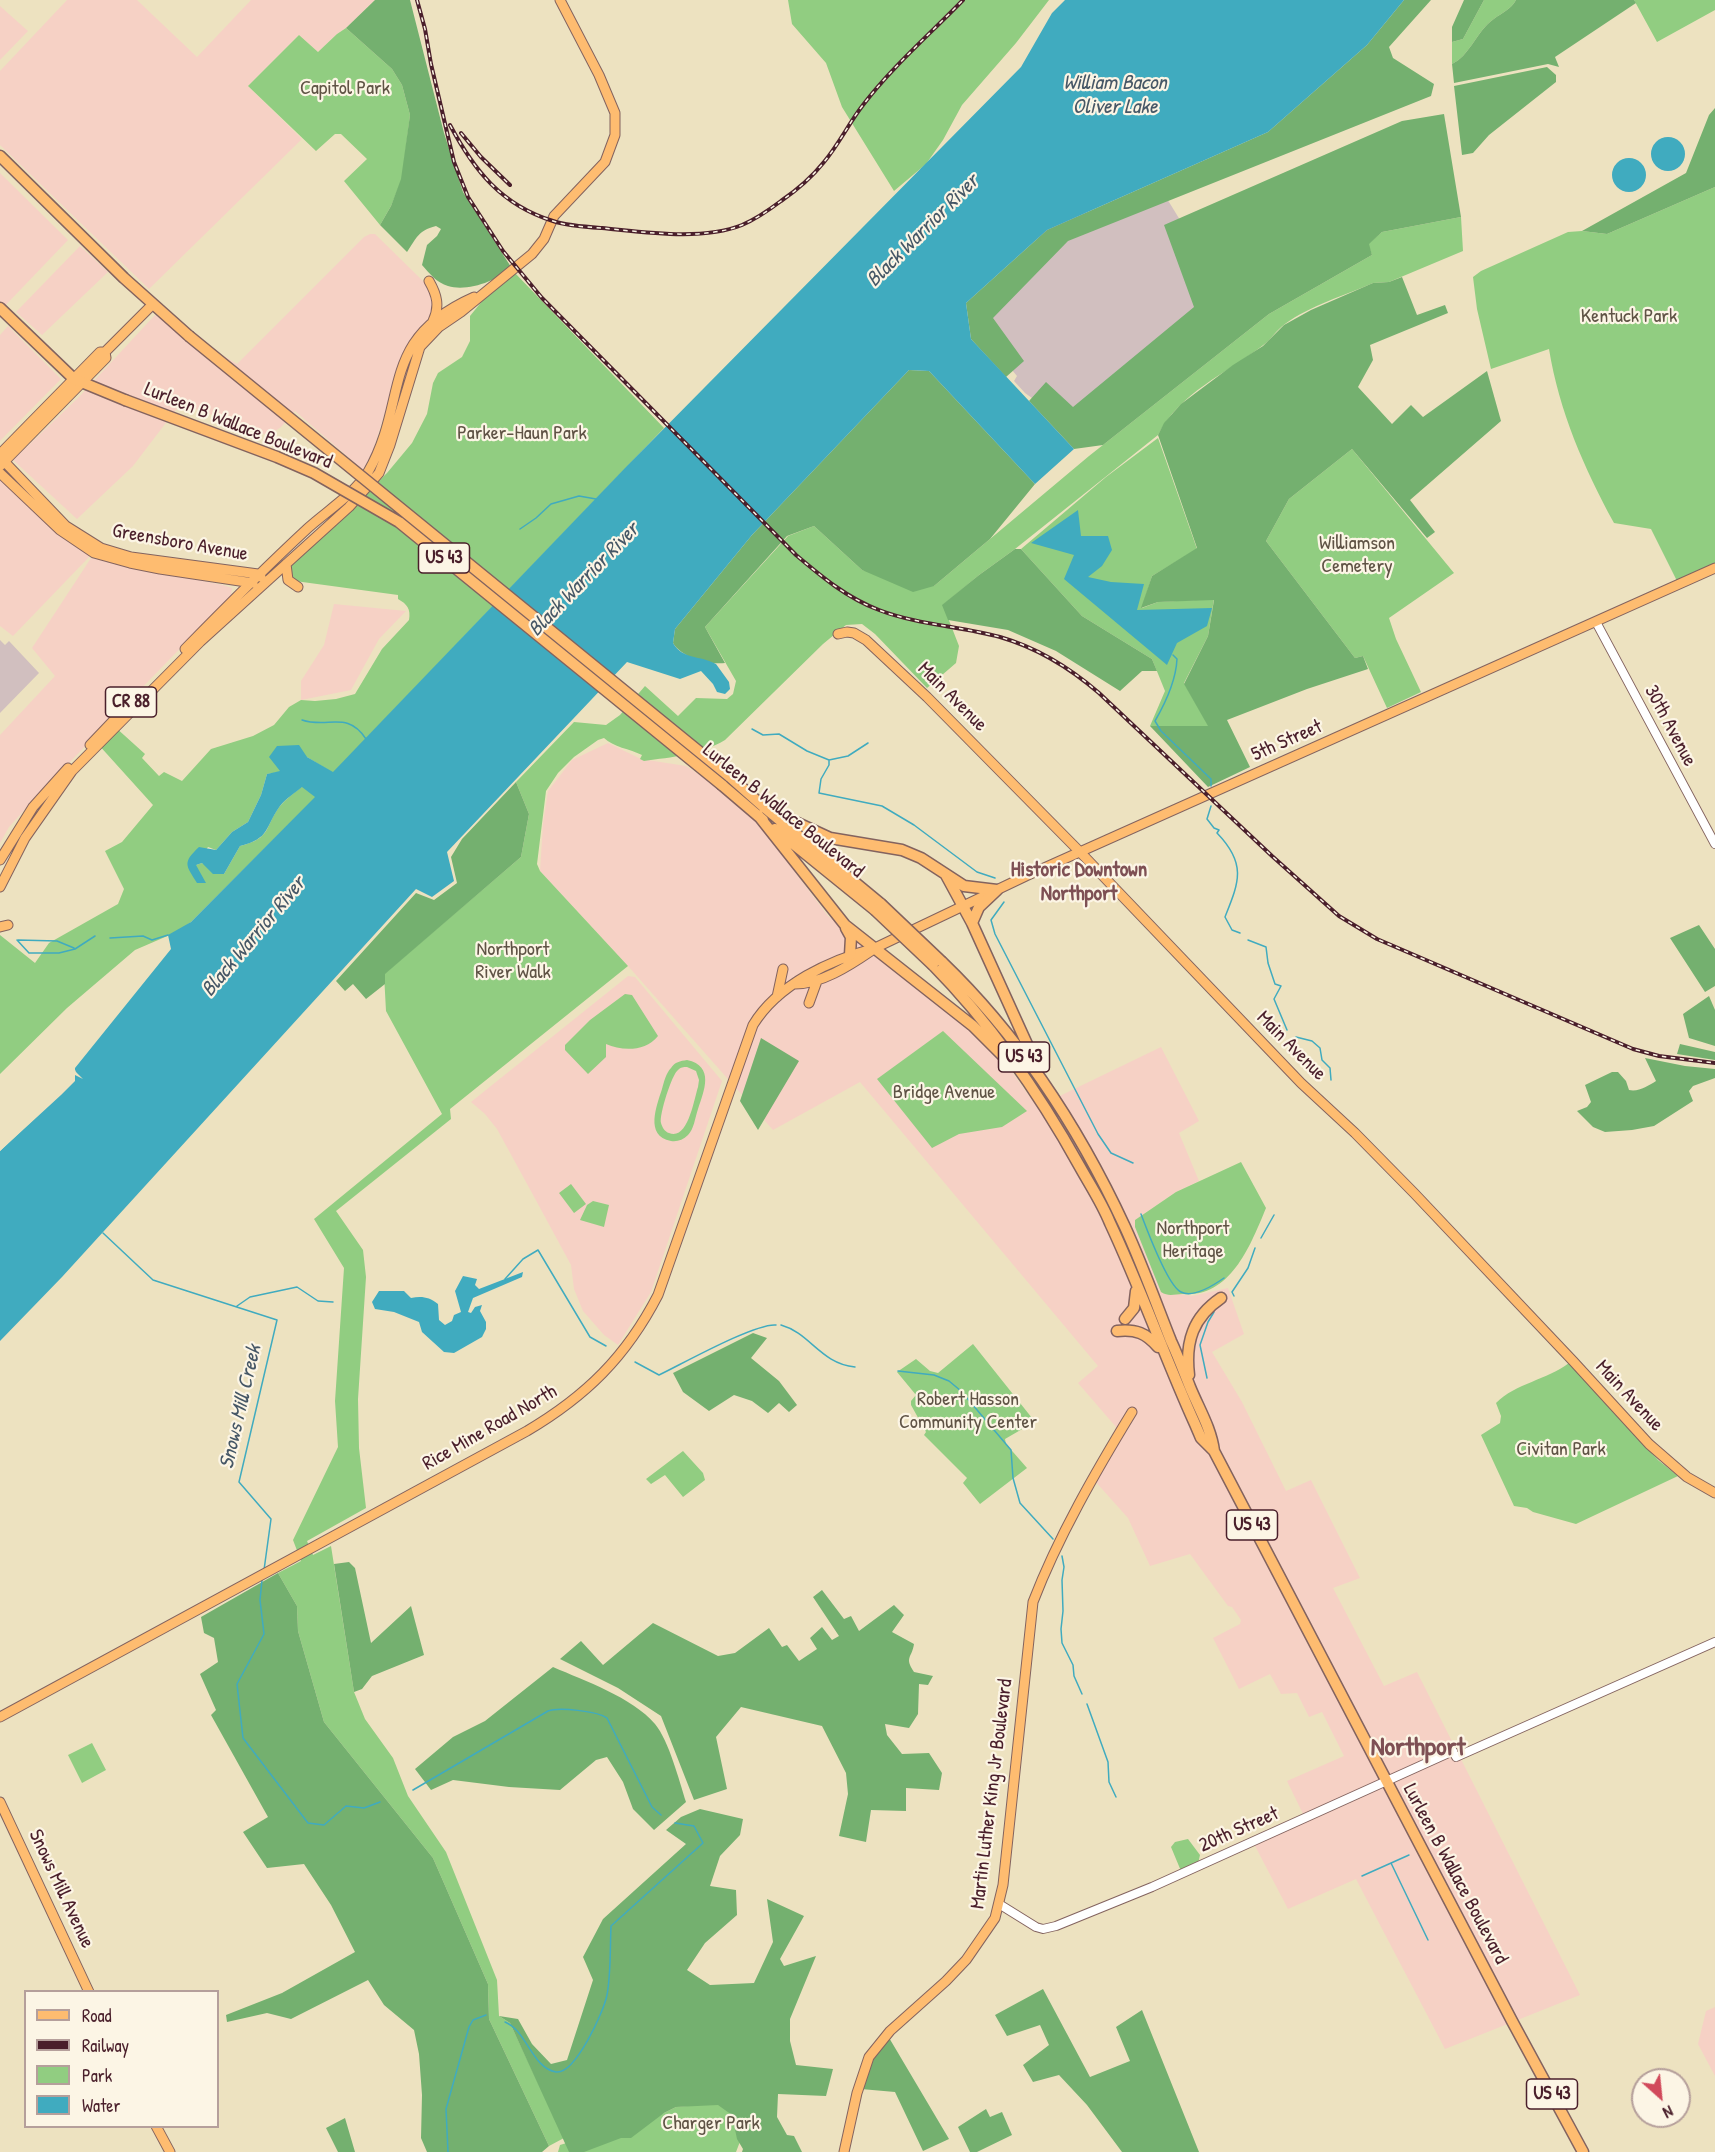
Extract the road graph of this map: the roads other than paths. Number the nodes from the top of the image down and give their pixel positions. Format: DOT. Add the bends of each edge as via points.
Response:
graph roads {
  1 [pos="560,0"];
  2 [pos="0,156"];
  3 [pos="429,281"];
  4 [pos="484,292"];
  5 [pos="152,304"];
  6 [pos="0,308"];
  7 [pos="433,321"];
  8 [pos="78,381"];
  9 [pos="1,460"];
  10 [pos="0,473"];
  11 [pos="286,564"];
  12 [pos="1715,568"];
  13 [pos="258,574"];
  14 [pos="228,580"];
  15 [pos="267,582"];
  16 [pos="249,583"];
  17 [pos="298,587"];
  18 [pos="233,600"];
  19 [pos="1596,622"];
  20 [pos="838,634"];
  21 [pos="726,780"];
  22 [pos="761,812"];
  23 [pos="1715,844"];
  24 [pos="1081,853"];
  25 [pos="0,860"];
  26 [pos="946,875"];
  27 [pos="0,887"];
  28 [pos="996,890"];
  29 [pos="963,906"];
  30 [pos="972,923"];
  31 [pos="845,925"];
  32 [pos="875,948"];
  33 [pos="850,955"];
  34 [pos="938,963"];
  35 [pos="783,969"];
  36 [pos="817,981"];
  37 [pos="795,984"];
  38 [pos="777,997"];
  39 [pos="809,1003"];
  40 [pos="1026,1078"];
  41 [pos="1053,1097"];
  42 [pos="1135,1278"];
  43 [pos="1221,1298"];
  44 [pos="1125,1319"];
  45 [pos="1117,1331"];
  46 [pos="1165,1354"];
  47 [pos="1190,1388"];
  48 [pos="1132,1412"];
  49 [pos="1214,1451"];
  50 [pos="1715,1493"];
  51 [pos="1715,1642"];
  52 [pos="0,1717"];
  53 [pos="1386,1782"];
  54 [pos="0,1802"];
  55 [pos="999,1904"];
  56 [pos="87,1990"];
  57 [pos="157,2128"];
  58 [pos="170,2152"];
  59 [pos="844,2152"];
  60 [pos="1584,2152"];
  1 -- 4 [label="main road" via="615,113 615,135 605,162 554,216 532,254"];
  2 -- 5 [label="highway, US 43"];
  3 -- 7 [label="main road" via="437,299"];
  4 -- 7 [label="main road, CR 88"];
  4 -- 11 [label="main road" via="420,347 379,474 363,494"];
  5 -- 8 [label="main road" via="105,352 100,352"];
  5 -- 21 [label="highway, Lurleen B Wallace Boulevard / US 43, bridge"];
  6 -- 8 [label="highway, US 43"];
  7 -- 13 [label="main road, CR 88" via="407,353 374,460 362,481"];
  8 -- 9 [label="main road"];
  8 -- 21 [label="highway, Lurleen B Wallace Boulevard / US 43, bridge" via="314,473 399,522"];
  9 -- 13 [label="main road, Greensboro Avenue" via="66,526 101,548 131,557"];
  10 -- 14 [label="main road, Greensboro Avenue" via="60,530 94,553 132,564"];
  11 -- 15 [label="main road"];
  11 -- 17 [label="main road" via="288,580"];
  12 -- 19 [label="main road, 5th Street"];
  13 -- 15 [label="main road, Greensboro Avenue"];
  13 -- 16 [label="main road, CR 88"];
  14 -- 16 [label="main road, Greensboro Avenue"];
  14 -- 18 [label="main road" via="237,592"];
  15 -- 16 [label="main road, Greensboro Avenue"];
  15 -- 27 [label="main road" via="200,642 72,771 25,838"];
  16 -- 18 [label="main road, CR 88"];
  18 -- 25 [label="main road, CR 88" via="56,780 33,807"];
  19 -- 23 [label="street, 30th Avenue"];
  19 -- 24 [label="main road, 5th Street"];
  20 -- 24 [label="main road, Main Avenue" via="854,633 866,640"];
  21 -- 22 [label="highway, Lurleen B Wallace Boulevard / US 43"];
  22 -- 26 [label="highway" via="830,838 903,850"];
  22 -- 31 [label="highway"];
  22 -- 34 [label="highway, Lurleen B Wallace Boulevard / US 43, bridge" via="878,907"];
  24 -- 28 [label="main road, 5th Street"];
  24 -- 50 [label="main road, Main Avenue" via="1301,1083 1414,1193 1649,1444 1687,1477"];
  26 -- 28 [label="highway" via="964,885"];
  26 -- 29 [label="highway"];
  28 -- 29 [label="main road, 5th Street"];
  28 -- 30 [label="highway"];
  29 -- 30 [label="highway"];
  29 -- 32 [label="main road, 5th Street"];
  30 -- 41 [label="highway"];
  31 -- 32 [label="highway"];
  31 -- 33 [label="highway" via="851,937"];
  32 -- 33 [label="main road, 5th Street"];
  32 -- 36 [label="main road, 5th Street"];
  32 -- 40 [label="highway" via="973,1026"];
  33 -- 37 [label="main road, 5th Street"];
  34 -- 40 [label="highway, Lurleen B Wallace Boulevard / US 43"];
  34 -- 41 [label="highway, Lurleen B Wallace Boulevard / US 43" via="965,984"];
  35 -- 38 [label="main road"];
  36 -- 37 [label="main road, 5th Street"];
  36 -- 39 [label="main road"];
  37 -- 38 [label="main road, Rice Mine Road North"];
  38 -- 52 [label="main road, Rice Mine Road North" via="753,1025 662,1287 641,1328 600,1378 552,1416"];
  40 -- 42 [label="highway, Lurleen B Wallace Boulevard / US 43" via="1105,1212"];
  41 -- 47 [label="highway, Lurleen B Wallace Boulevard / US 43" via="1124,1224"];
  42 -- 44 [label="highway" via="1136,1303"];
  42 -- 46 [label="highway, Lurleen B Wallace Boulevard / US 43"];
  43 -- 47 [label="highway" via="1200,1316 1192,1330 1188,1348"];
  45 -- 46 [label="highway" via="1145,1334"];
  46 -- 49 [label="highway, Lurleen B Wallace Boulevard / US 43" via="1194,1425"];
  47 -- 49 [label="highway, Lurleen B Wallace Boulevard / US 43" via="1211,1434"];
  48 -- 55 [label="main road, Martin Luther King Jr Boulevard" via="1073,1518 1033,1602"];
  49 -- 53 [label="highway, Lurleen B Wallace Boulevard / US 43"];
  51 -- 53 [label="street, 20th Street"];
  53 -- 55 [label="street, 20th Street" via="1050,1928 1036,1927"];
  53 -- 60 [label="highway, Lurleen B Wallace Boulevard / US 43"];
  54 -- 56 [label="main road, Snows Mill Avenue"];
  55 -- 59 [label="main road, Martin Luther King Jr Boulevard" via="991,1926 960,1966 890,2031 869,2057 856,2093"];
  57 -- 58 [label="main road"];
}
